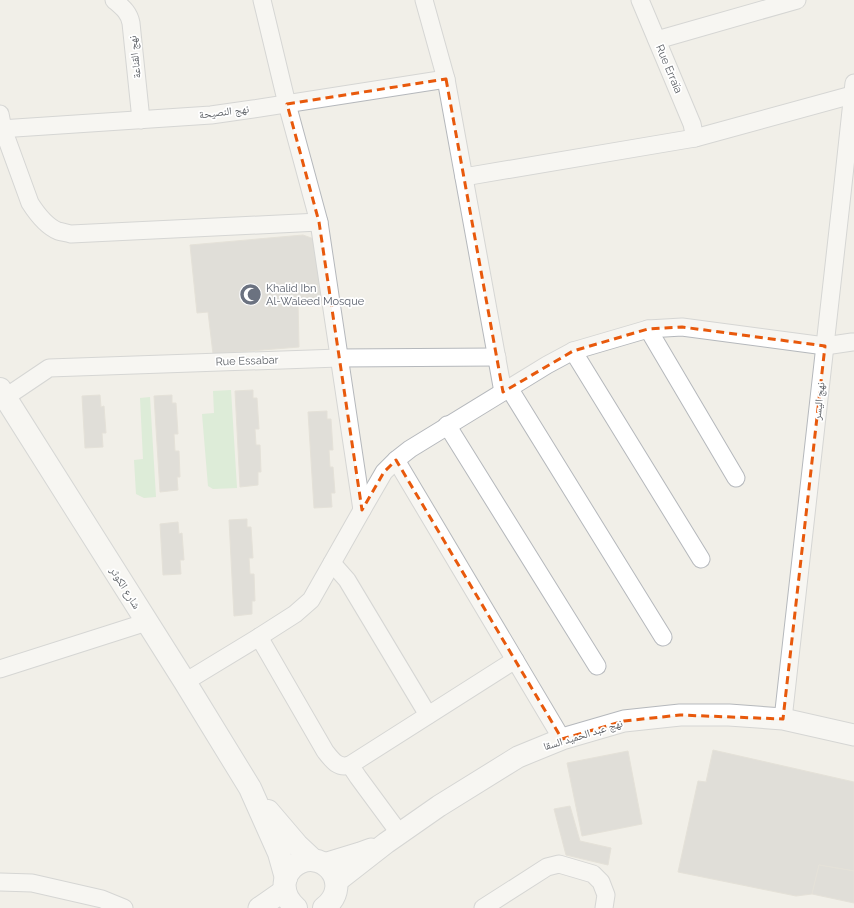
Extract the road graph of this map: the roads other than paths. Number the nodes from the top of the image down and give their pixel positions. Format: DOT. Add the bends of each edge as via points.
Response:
graph roads {
  1 [pos="114,0"];
  2 [pos="262,0"];
  3 [pos="424,0"];
  4 [pos="640,0"];
  5 [pos="797,0"];
  6 [pos="657,40"];
  7 [pos="446,79"];
  8 [pos="853,89"];
  9 [pos="287,104"];
  10 [pos="141,120"];
  11 [pos="1,124"];
  12 [pos="695,138"];
  13 [pos="464,177"];
  14 [pos="848,204"];
  15 [pos="320,222"];
  16 [pos="648,329"];
  17 [pos="854,342"];
  18 [pos="825,346"];
  19 [pos="574,351"];
  20 [pos="497,357"];
  21 [pos="340,358"];
  22 [pos="506,390"];
  23 [pos="2,396"];
  24 [pos="447,425"];
  25 [pos="396,460"];
  26 [pos="736,478"];
  27 [pos="362,510"];
  28 [pos="700,559"];
  29 [pos="332,563"];
  30 [pos="147,622"];
  31 [pos="259,637"];
  32 [pos="663,637"];
  33 [pos="516,660"];
  34 [pos="597,666"];
  35 [pos="0,669"];
  36 [pos="185,682"];
  37 [pos="428,715"];
  38 [pos="783,719"];
  39 [pos="854,735"];
  40 [pos="562,739"];
  41 [pos="350,765"];
  42 [pos="250,788"];
  43 [pos="393,838"];
  44 [pos="318,862"];
  45 [pos="0,882"];
  46 [pos="285,884"];
  47 [pos="334,898"];
  48 [pos="124,908"];
  49 [pos="259,908"];
  50 [pos="296,908"];
  51 [pos="483,908"];
  52 [pos="604,908"];
  1 -- 10 [label="street, نهج القناعة" via="130,16"];
  2 -- 9 [label="street"];
  3 -- 7 [label="street"];
  4 -- 6 [label="street, Rue Erraïa"];
  5 -- 6 [label="street"];
  6 -- 12 [label="street, Rue Erraïa" via="692,124"];
  7 -- 9 [label="street, نهج النصيحة"];
  7 -- 13 [label="street"];
  8 -- 12 [label="street"];
  8 -- 14 [label="street, نهج اليسر"];
  9 -- 10 [label="street, نهج النصيحة"];
  9 -- 15 [label="street"];
  10 -- 11 [label="street, نهج النصيحة"];
  11 -- 15 [label="street" via="30,203 36,213 56,230 71,234"];
  12 -- 13 [label="street"];
  13 -- 20 [label="street"];
  14 -- 18 [label="street, نهج اليسر"];
  15 -- 21 [label="street"];
  16 -- 18 [label="street" via="682,327"];
  16 -- 19 [label="street"];
  16 -- 26 [label="street"];
  17 -- 18 [label="street"];
  18 -- 38 [label="street, نهج اليسر"];
  19 -- 22 [label="street" via="546,364"];
  19 -- 28 [label="street"];
  20 -- 21 [label="street, Rue Essabar"];
  20 -- 22 [label="street"];
  21 -- 23 [label="street, Rue Essabar" via="49,368"];
  21 -- 27 [label="street"];
  22 -- 24 [label="street"];
  22 -- 32 [label="street"];
  23 -- 30 [label="main road, شارع الكوثر"];
  24 -- 25 [label="street"];
  24 -- 34 [label="street"];
  25 -- 27 [label="street" via="384,472"];
  25 -- 33 [label="street"];
  27 -- 29 [label="street"];
  29 -- 31 [label="street" via="311,600 295,614"];
  29 -- 37 [label="street" via="347,580"];
  30 -- 35 [label="street"];
  30 -- 36 [label="main road, شارع الكوثر"];
  31 -- 36 [label="street"];
  31 -- 41 [label="street" via="325,751 338,765"];
  33 -- 37 [label="street"];
  33 -- 40 [label="street"];
  36 -- 42 [label="main road, شارع الكوثر"];
  37 -- 41 [label="street"];
  38 -- 39 [label="street, نهج عبد الحميد السقا"];
  38 -- 40 [label="street, نهج عبد الحميد السقا" via="680,715 624,721"];
  40 -- 43 [label="street, نهج عبد الحميد السقا" via="518,757"];
  41 -- 43 [label="street"];
  42 -- 44 [label="main road, شارع الكوثر" via="297,845"];
  42 -- 46 [label="main road, شارع الكوثر" via="279,853"];
  43 -- 44 [label="street, نهج عبد الحميد السقا" via="360,853"];
  43 -- 47 [label="street, نهج عبد الحميد السقا"];
  44 -- 46 [label="main road" via="304,861 296,865 290,870"];
  44 -- 47 [label="main road, شارع الكوثر" via="330,868 334,875"];
  45 -- 48 [label="street" via="32,883 102,899"];
  46 -- 49 [label="street"];
  46 -- 50 [label="main road, شارع الكوثر" via="287,897"];
  51 -- 52 [label="street" via="547,866 559,864 593,874 601,882 606,895"];
}
